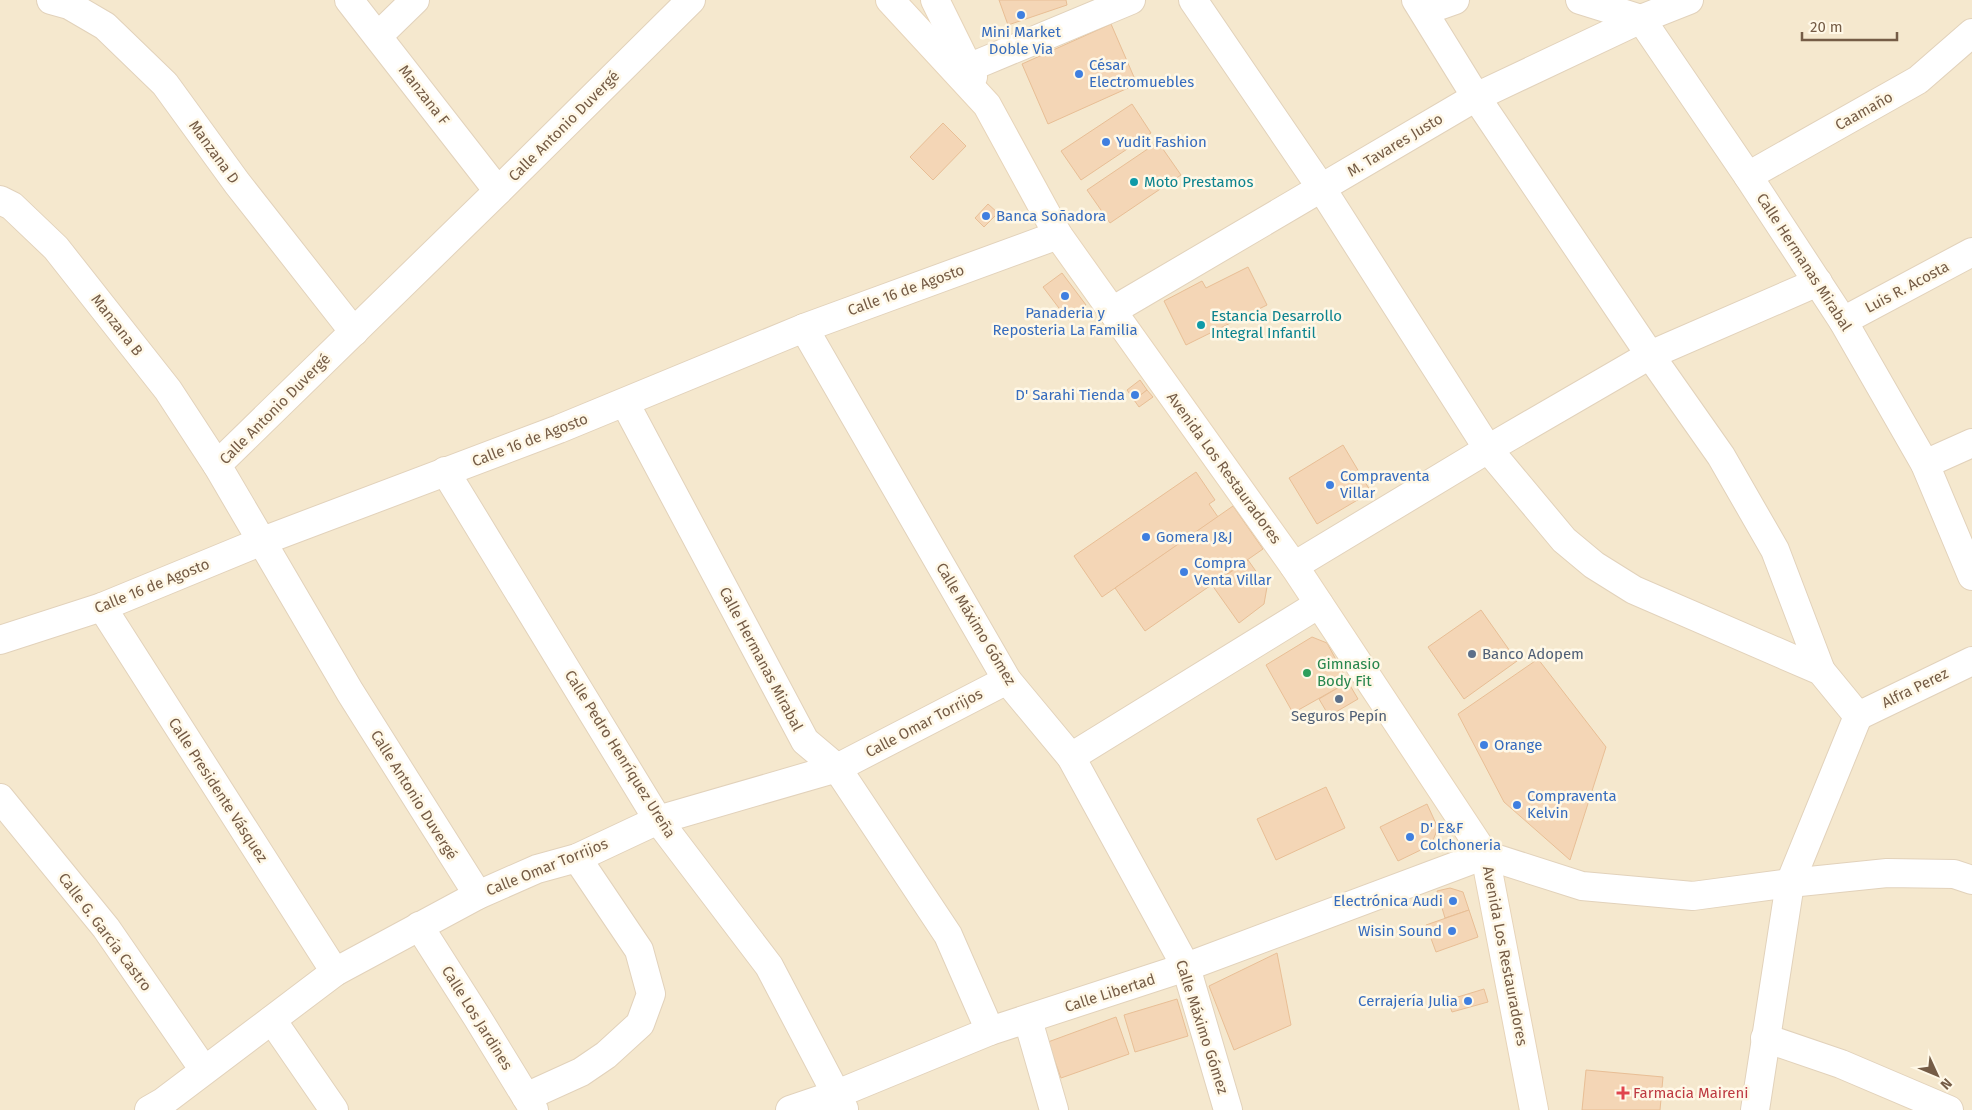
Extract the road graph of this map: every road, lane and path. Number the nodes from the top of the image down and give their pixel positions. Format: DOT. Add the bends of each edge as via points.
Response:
graph roads {
  1 [pos="51,0"];
  2 [pos="349,0"];
  3 [pos="415,0"];
  4 [pos="691,0"];
  5 [pos="890,0"];
  6 [pos="935,0"];
  7 [pos="1131,0"];
  8 [pos="1193,0"];
  9 [pos="1455,0"];
  10 [pos="1580,0"];
  11 [pos="1689,0"];
  12 [pos="1420,6"];
  13 [pos="1641,19"];
  14 [pos="1972,33"];
  15 [pos="378,36"];
  16 [pos="968,68"];
  17 [pos="1476,97"];
  18 [pos="987,105"];
  19 [pos="1748,176"];
  20 [pos="1322,189"];
  21 [pos="498,191"];
  22 [pos="0,200"];
  23 [pos="1058,235"];
  24 [pos="1972,252"];
  25 [pos="1818,282"];
  26 [pos="1112,312"];
  27 [pos="1843,321"];
  28 [pos="804,328"];
  29 [pos="354,332"];
  30 [pos="1650,355"];
  31 [pos="625,403"];
  32 [pos="1972,444"];
  33 [pos="1488,449"];
  34 [pos="1925,464"];
  35 [pos="217,466"];
  36 [pos="445,471"];
  37 [pos="260,542"];
  38 [pos="1294,566"];
  39 [pos="1972,576"];
  40 [pos="1319,604"];
  41 [pos="102,607"];
  42 [pos="0,640"];
  43 [pos="1972,661"];
  44 [pos="1820,671"];
  45 [pos="1007,680"];
  46 [pos="1858,716"];
  47 [pos="1071,757"];
  48 [pos="838,768"];
  49 [pos="0,798"];
  50 [pos="658,820"];
  51 [pos="1486,855"];
  52 [pos="577,858"];
  53 [pos="1972,880"];
  54 [pos="1790,883"];
  55 [pos="478,895"];
  56 [pos="419,926"];
  57 [pos="1186,968"];
  58 [pos="335,972"];
  59 [pos="272,1020"];
  60 [pos="1028,1020"];
  61 [pos="990,1031"];
  62 [pos="1765,1038"];
  63 [pos="204,1070"];
  64 [pos="840,1102"];
  65 [pos="530,1104"];
  66 [pos="160,1107"];
  67 [pos="334,1110"];
  68 [pos="790,1110"];
  69 [pos="1054,1110"];
  70 [pos="1228,1110"];
  71 [pos="1534,1110"];
  72 [pos="1755,1110"];
  73 [pos="1949,1110"];
  1 -- 29 [label="street, Manzana D" via="69,5 105,26 164,84"];
  2 -- 15 [label="street, Manzana F"];
  3 -- 15 [label="street"];
  4 -- 21 [label="street, Calle Antonio Duvergé"];
  5 -- 18 [label="street, Avenida Los Restauradores"];
  6 -- 16 [label="street"];
  7 -- 16 [label="street"];
  8 -- 20 [label="street"];
  9 -- 12 [label="street"];
  10 -- 13 [label="street"];
  11 -- 13 [label="street, M. Tavares Justo"];
  12 -- 17 [label="street"];
  13 -- 17 [label="street, M. Tavares Justo"];
  13 -- 19 [label="street, Calle Hermanas Mirabal"];
  14 -- 19 [label="street, Caamaño" via="1918,80"];
  15 -- 21 [label="street, Manzana F"];
  16 -- 18 [label="street"];
  17 -- 20 [label="street, M. Tavares Justo"];
  17 -- 30 [label="street"];
  18 -- 23 [label="street, Avenida Los Restauradores"];
  19 -- 25 [label="street, Calle Hermanas Mirabal"];
  20 -- 26 [label="street, M. Tavares Justo"];
  20 -- 33 [label="street"];
  21 -- 29 [label="street, Calle Antonio Duvergé"];
  22 -- 35 [label="street, Manzana B" via="12,206 56,248 168,390"];
  23 -- 26 [label="street, Avenida Los Restauradores"];
  23 -- 28 [label="street, Calle 16 de Agosto"];
  24 -- 27 [label="street, Luis R. Acosta"];
  25 -- 27 [label="street, Calle Hermanas Mirabal"];
  25 -- 30 [label="street"];
  26 -- 38 [label="street, Avenida Los Restauradores"];
  27 -- 34 [label="street, Calle Hermanas Mirabal"];
  28 -- 31 [label="street, Calle 16 de Agosto"];
  28 -- 45 [label="street, Calle Máximo Gómez"];
  29 -- 35 [label="street, Calle Antonio Duvergé"];
  30 -- 33 [label="street"];
  30 -- 44 [label="street" via="1721,456 1775,550"];
  31 -- 36 [label="street, Calle 16 de Agosto"];
  31 -- 48 [label="street, Calle Hermanas Mirabal" via="805,741"];
  32 -- 34 [label="street"];
  33 -- 38 [label="street"];
  33 -- 44 [label="street" via="1564,540 1594,565 1634,590"];
  34 -- 39 [label="street, Calle Hermanas Mirabal"];
  35 -- 37 [label="street, Calle Antonio Duvergé"];
  36 -- 37 [label="street, Calle 16 de Agosto"];
  36 -- 50 [label="street, Calle Pedro Henríquez Ureña"];
  37 -- 41 [label="street, Calle 16 de Agosto"];
  37 -- 55 [label="street, Calle Antonio Duvergé"];
  38 -- 40 [label="street, Avenida Los Restauradores"];
  40 -- 47 [label="street"];
  40 -- 51 [label="street, Avenida Los Restauradores"];
  41 -- 42 [label="street, Calle 16 de Agosto"];
  41 -- 58 [label="street, Calle Presidente Vásquez"];
  43 -- 46 [label="street, Alfra Perez"];
  44 -- 46 [label="street"];
  45 -- 47 [label="street, Calle Máximo Gómez"];
  45 -- 48 [label="street, Calle Omar Torrijos"];
  46 -- 54 [label="street"];
  47 -- 57 [label="street, Calle Máximo Gómez"];
  48 -- 50 [label="street, Calle Omar Torrijos"];
  48 -- 61 [label="street, Calle Hermanas Mirabal" via="948,935"];
  49 -- 63 [label="street, Calle G. García Castro" via="106,928"];
  50 -- 52 [label="street, Calle Omar Torrijos"];
  50 -- 64 [label="street, Calle Pedro Henríquez Ureña" via="769,966"];
  51 -- 54 [label="street" via="1582,886 1694,896"];
  51 -- 57 [label="street, Calle Libertad"];
  51 -- 71 [label="street, Avenida Los Restauradores"];
  52 -- 55 [label="street, Calle Omar Torrijos" via="537,869"];
  52 -- 65 [label="street" via="639,950 651,994 640,1024 606,1055"];
  53 -- 54 [label="street" via="1954,874 1887,873"];
  54 -- 62 [label="street"];
  55 -- 56 [label="street, Calle Omar Torrijos"];
  56 -- 58 [label="street, Calle Omar Torrijos"];
  56 -- 65 [label="street, Calle Los Jardines"];
  57 -- 60 [label="street, Calle Libertad"];
  57 -- 70 [label="street, Calle Máximo Gómez"];
  58 -- 59 [label="street, Calle Omar Torrijos"];
  59 -- 63 [label="street, Calle Omar Torrijos"];
  59 -- 67 [label="street"];
  60 -- 61 [label="street, Calle Libertad"];
  60 -- 69 [label="street"];
  61 -- 64 [label="street, Calle Libertad"];
  62 -- 72 [label="street"];
  62 -- 73 [label="street" via="1841,1064"];
  63 -- 66 [label="street, Calle Omar Torrijos"];
  64 -- 68 [label="street, Calle Libertad"];
}
